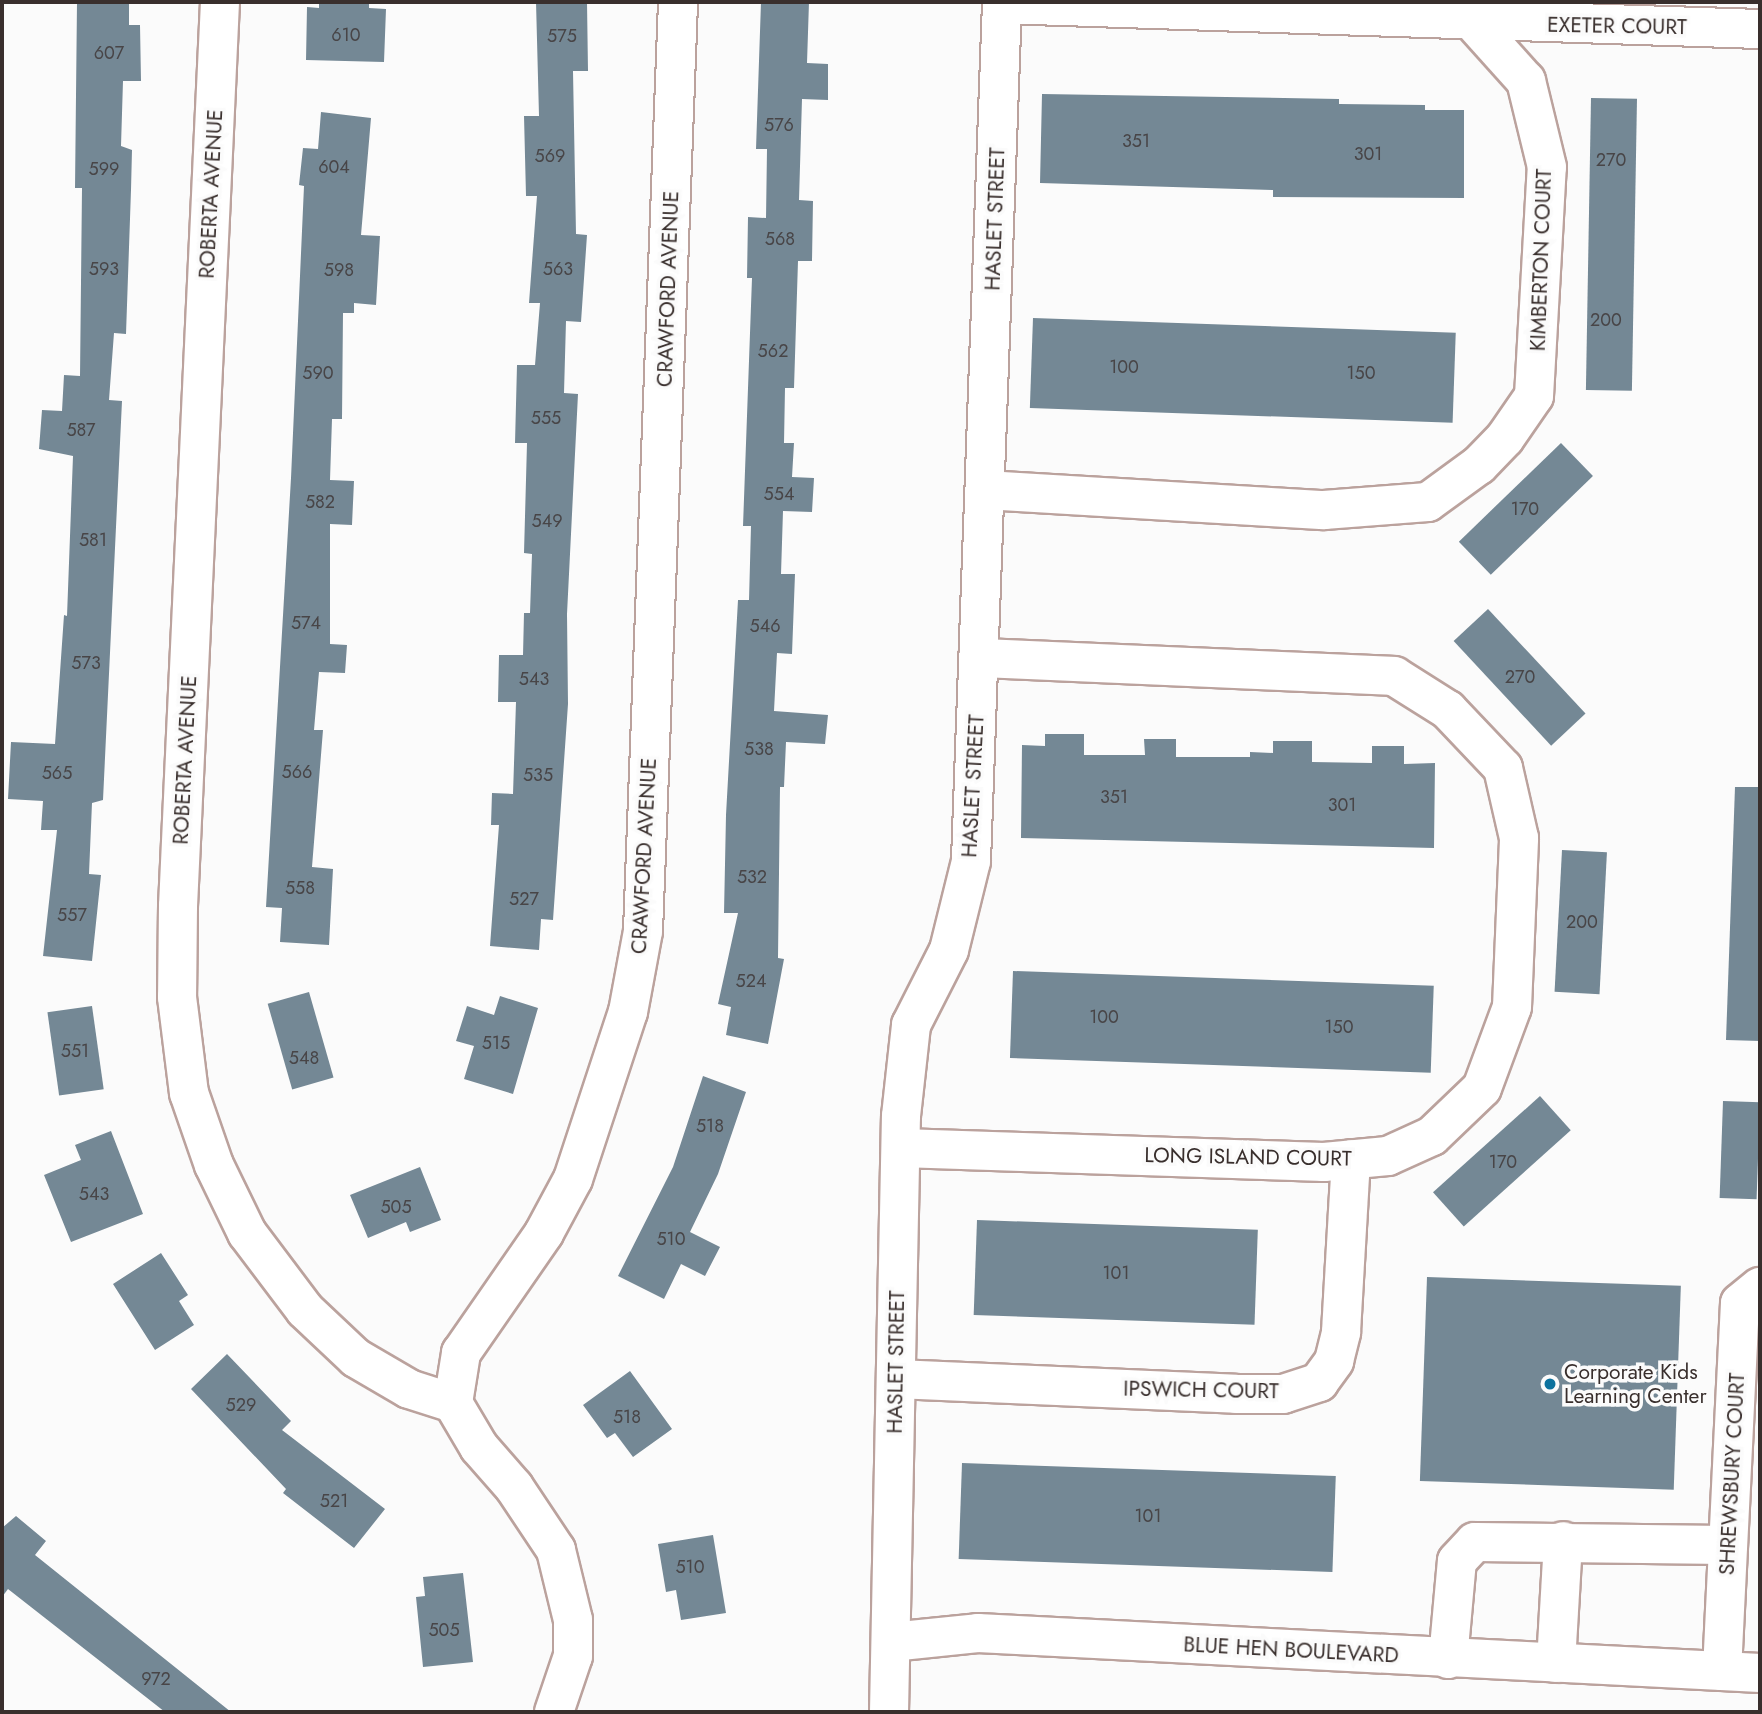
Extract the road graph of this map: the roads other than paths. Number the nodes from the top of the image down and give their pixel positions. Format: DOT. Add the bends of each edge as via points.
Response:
graph roads {
  1 [pos="220,2"];
  2 [pos="678,2"];
  3 [pos="1002,3"];
  4 [pos="1474,23"];
  5 [pos="1760,29"];
  6 [pos="985,490"];
  7 [pos="978,658"];
  8 [pos="901,1148"];
  9 [pos="1351,1159"];
  10 [pos="1760,1287"];
  11 [pos="896,1379"];
  12 [pos="453,1403"];
  13 [pos="1563,1541"];
  14 [pos="1728,1545"];
  15 [pos="891,1642"];
  16 [pos="1448,1659"];
  17 [pos="1556,1663"];
  18 [pos="1722,1671"];
  19 [pos="1760,1673"];
  20 [pos="554,1712"];
  21 [pos="889,1712"];
  1 -- 12 [label="street, ROBERTA AVENUE" via="178,906 177,997 189,1093 215,1165 247,1233 305,1310 356,1358 409,1389"];
  2 -- 12 [label="street, CRAWFORD AVENUE" via="643,931 628,1012 573,1180 544,1233 461,1353"];
  3 -- 4 [label="street"];
  3 -- 6 [label="street, HASLET STREET"];
  4 -- 5 [label="street, EXETER COURT"];
  4 -- 6 [label="street, KIMBERTON COURT" via="1526,81 1547,167 1534,396 1505,438 1479,465 1428,502 1324,510"];
  6 -- 7 [label="street, HASLET STREET"];
  7 -- 8 [label="street, HASLET STREET" via="971,861 949,950 911,1025"];
  7 -- 9 [label="street, LONG ISLAND COURT" via="1394,676 1448,710 1503,768 1519,838 1512,1007 1482,1088 1432,1136 1388,1156"];
  8 -- 9 [label="street, LONG ISLAND COURT" via="1310,1162"];
  8 -- 11 [label="street, HASLET STREET"];
  9 -- 11 [label="street, IPSWICH COURT" via="1341,1332 1334,1361 1319,1381 1283,1394 1236,1394"];
  10 -- 14 [label="street, SHREWSBURY COURT" via="1740,1303"];
  11 -- 15 [label="street, HASLET STREET"];
  12 -- 20 [label="street" via="479,1447 514,1487 556,1550 573,1620 573,1656"];
  13 -- 14 [label="street"];
  13 -- 16 [label="street" via="1488,1539 1463,1550 1457,1560"];
  13 -- 17 [label="street"];
  14 -- 18 [label="street, SHREWSBURY COURT"];
  15 -- 16 [label="street, BLUE HEN BOULEVARD" via="978,1633"];
  15 -- 21 [label="street"];
  16 -- 17 [label="street, BLUE HEN BOULEVARD"];
  17 -- 18 [label="street, BLUE HEN BOULEVARD"];
  18 -- 19 [label="street, BLUE HEN BOULEVARD"];
}
